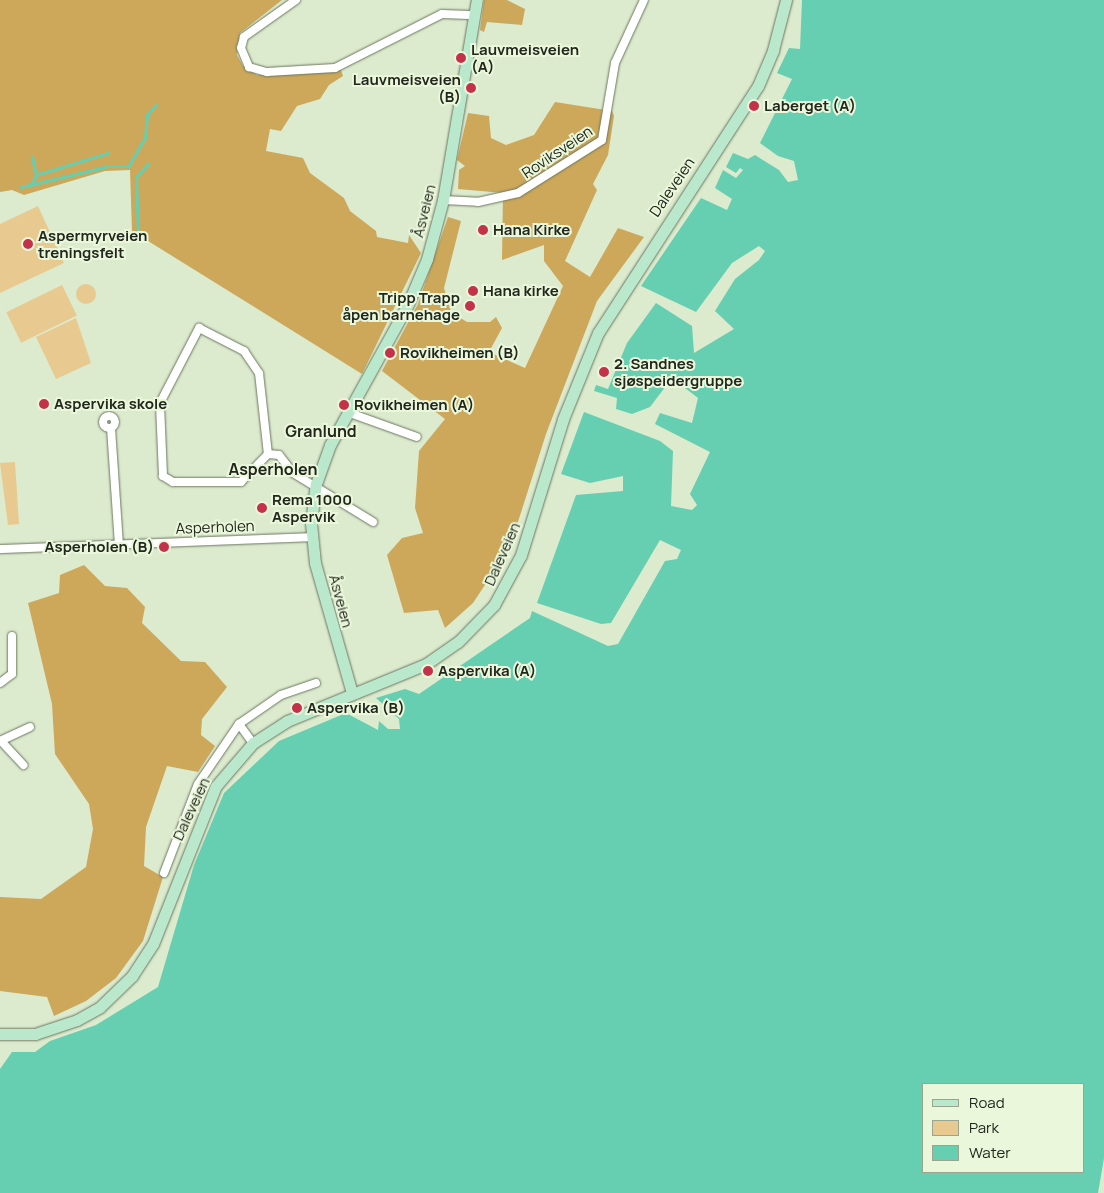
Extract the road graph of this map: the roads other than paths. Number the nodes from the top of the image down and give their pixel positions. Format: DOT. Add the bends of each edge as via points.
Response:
graph roads {
  1 [pos="296,0"];
  2 [pos="477,0"];
  3 [pos="644,0"];
  4 [pos="786,0"];
  5 [pos="476,15"];
  6 [pos="443,200"];
  7 [pos="348,412"];
  8 [pos="111,428"];
  9 [pos="417,437"];
  10 [pos="268,454"];
  11 [pos="316,484"];
  12 [pos="373,522"];
  13 [pos="311,537"];
  14 [pos="119,544"];
  15 [pos="0,549"];
  16 [pos="12,636"];
  17 [pos="316,683"];
  18 [pos="0,684"];
  19 [pos="352,693"];
  20 [pos="239,724"];
  21 [pos="30,727"];
  22 [pos="0,741"];
  23 [pos="253,743"];
  24 [pos="23,765"];
  25 [pos="164,873"];
  26 [pos="0,1034"];
  1 -- 5 [label="street" via="244,37 241,48 249,67 267,72 335,68 442,14"];
  2 -- 5 [label="main road, Åsveien"];
  3 -- 6 [label="street, Roviksveien" via="614,63 602,140 518,194 478,202"];
  4 -- 19 [label="main road, Daleveien" via="773,50 758,86 598,333 563,419 524,546 507,586 481,621 450,648 419,667"];
  5 -- 6 [label="main road, Åsveien"];
  6 -- 7 [label="main road, Åsveien" via="414,291"];
  7 -- 9 [label="street"];
  7 -- 11 [label="main road, Åsveien"];
  8 -- 14 [label="street"];
  10 -- 10 [label="street" via="240,482 165,479 160,403 199,328 252,358 260,378"];
  10 -- 11 [label="street" via="279,456 293,473"];
  11 -- 12 [label="street"];
  11 -- 13 [label="main road, Åsveien"];
  13 -- 14 [label="street, Asperholen"];
  13 -- 19 [label="main road, Åsveien"];
  14 -- 15 [label="street, Asperholen"];
  16 -- 18 [label="street" via="12,674"];
  17 -- 20 [label="street, Daleveien" via="281,695"];
  19 -- 23 [label="main road, Daleveien" via="287,721"];
  20 -- 23 [label="street"];
  20 -- 25 [label="street, Daleveien" via="198,784"];
  21 -- 22 [label="street"];
  22 -- 24 [label="street"];
  23 -- 26 [label="main road, Daleveien" via="216,786 153,944 132,976 100,1007 77,1020 35,1034"];
}
